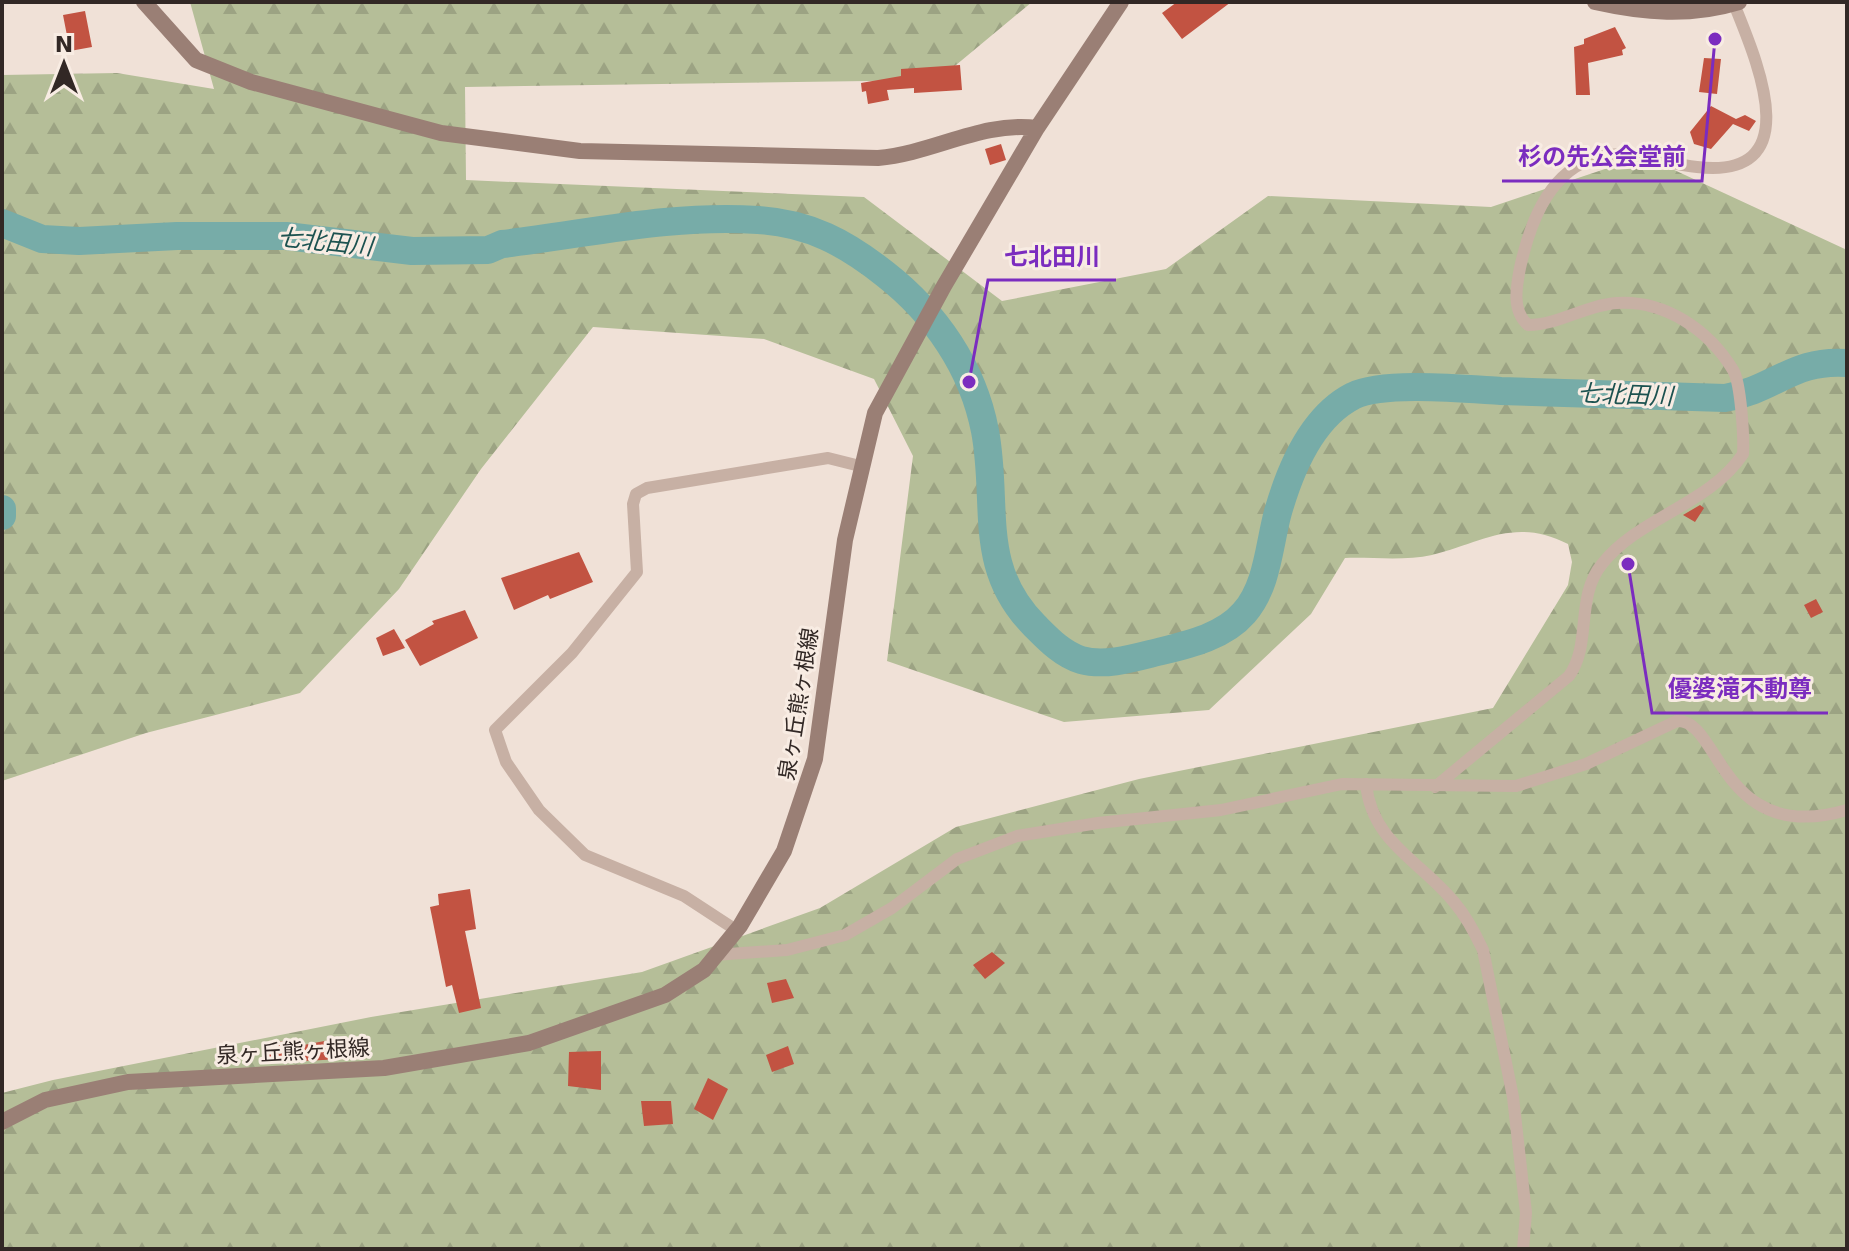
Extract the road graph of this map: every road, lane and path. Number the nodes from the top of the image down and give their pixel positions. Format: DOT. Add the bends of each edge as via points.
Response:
graph roads {
  1 [pos="144,2"];
  2 [pos="1121,2"];
  3 [pos="1595,2"];
  4 [pos="1736,3"];
  5 [pos="1037,128"];
  6 [pos="860,466"];
  7 [pos="1366,784"];
  8 [pos="1435,787"];
  9 [pos="1847,810"];
  10 [pos="736,930"];
  11 [pos="714,955"];
  12 [pos="2,1122"];
  13 [pos="1523,1249"];
  1 -- 5 [label="main road" via="196,60 251,82 467,137 580,151 878,158 912,155 993,127"];
  2 -- 5 [label="main road, 泉ヶ丘熊ヶ根線"];
  3 -- 4 [label="main road" via="1661,13 1693,13"];
  4 -- 8 [label="street" via="1767,106 1762,145 1723,168 1625,155 1578,165 1551,191 1534,218 1517,292 1519,314 1528,325 1617,303 1663,309 1702,333 1735,372 1743,454 1711,486 1626,542 1598,568 1569,676"];
  5 -- 6 [label="main road, 泉ヶ丘熊ヶ根線" via="875,413"];
  6 -- 10 [label="main road, 泉ヶ丘熊ヶ根線" via="807,791 784,851"];
  6 -- 10 [label="street" via="828,458 636,494 637,572 572,653 495,730 506,762 539,810 585,855 684,896"];
  7 -- 8 [label="street"];
  7 -- 11 [label="street" via="1326,786 1262,803 1006,839 957,859 892,908 845,935 787,950"];
  7 -- 13 [label="street" via="1389,842 1453,901 1483,950 1513,1097 1526,1213"];
  8 -- 9 [label="street" via="1537,781 1685,720 1738,789 1759,805 1796,817"];
  10 -- 11 [label="main road, 泉ヶ丘熊ヶ根線"];
  11 -- 12 [label="main road, 泉ヶ丘熊ヶ根線" via="704,970 665,995 529,1043 384,1068 128,1082 45,1100"];
}
